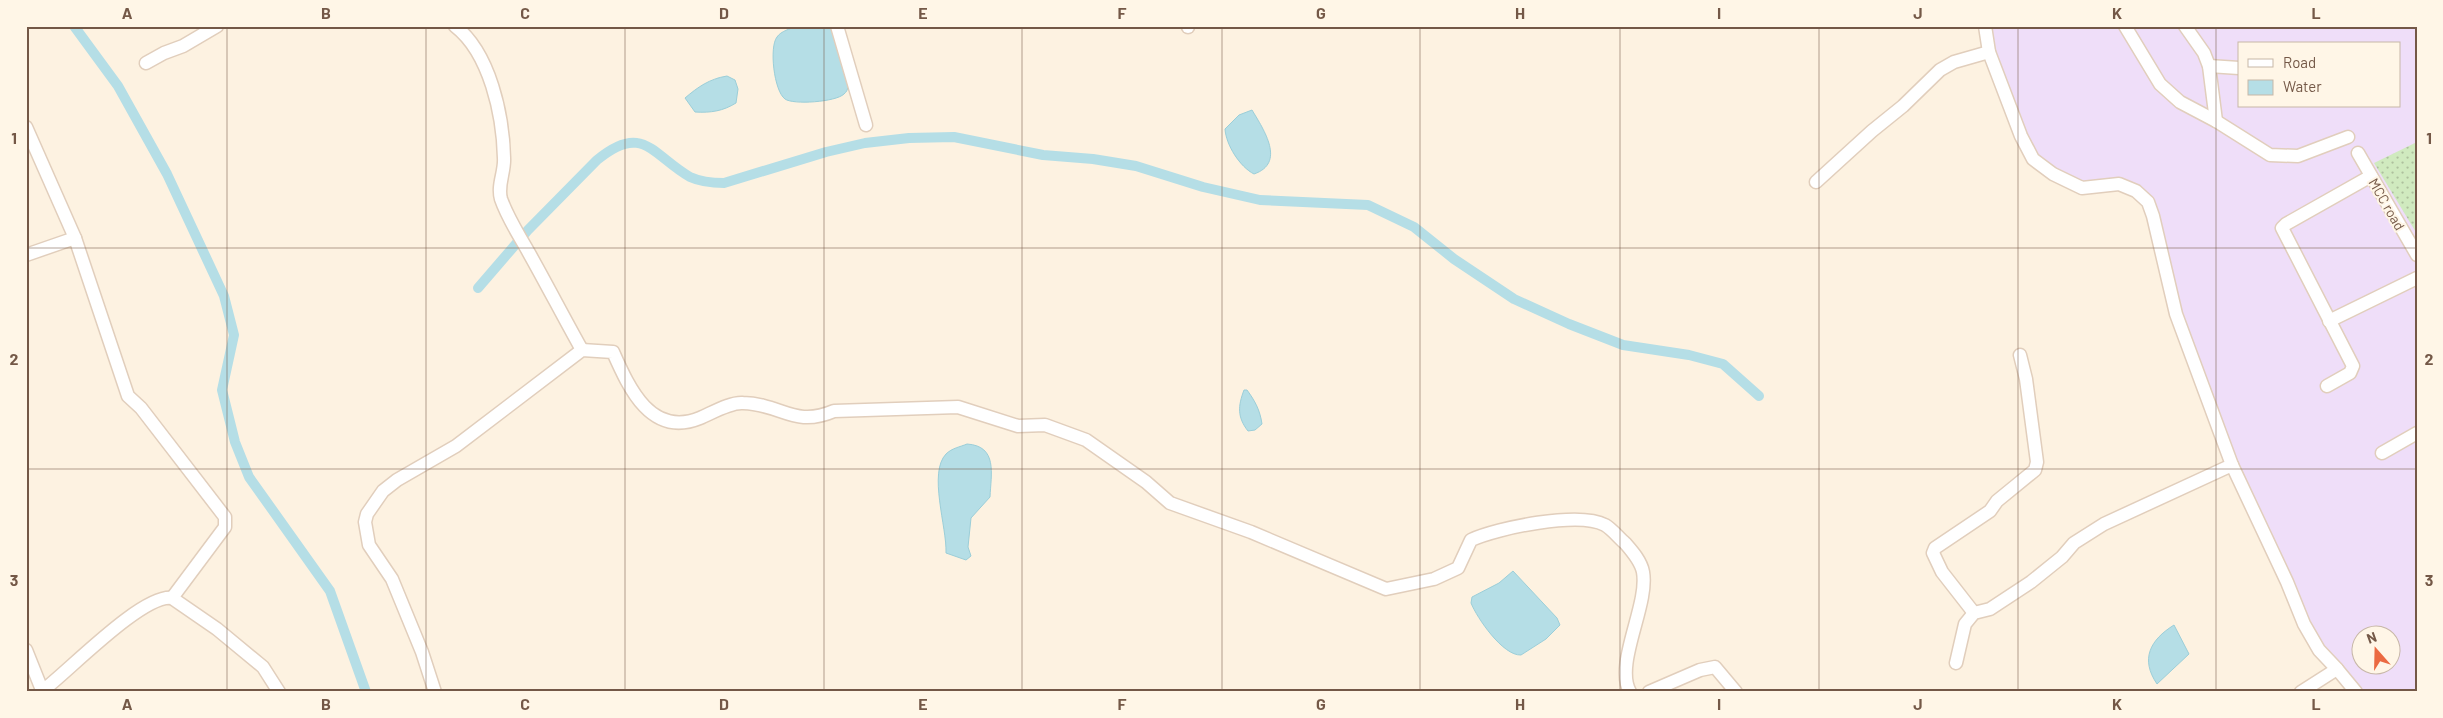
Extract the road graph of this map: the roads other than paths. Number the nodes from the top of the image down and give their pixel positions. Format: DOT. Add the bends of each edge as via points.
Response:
graph roads {
  1 [pos="218,26"];
  2 [pos="455,26"];
  3 [pos="837,26"];
  4 [pos="1985,26"];
  5 [pos="2125,26"];
  6 [pos="2185,26"];
  7 [pos="1990,52"];
  8 [pos="146,63"];
  9 [pos="2209,66"];
  10 [pos="2238,68"];
  11 [pos="2216,121"];
  12 [pos="866,125"];
  13 [pos="26,127"];
  14 [pos="2348,137"];
  15 [pos="2358,153"];
  16 [pos="2371,176"];
  17 [pos="1816,182"];
  18 [pos="76,238"];
  19 [pos="26,255"];
  20 [pos="2417,255"];
  21 [pos="2417,278"];
  22 [pos="2329,321"];
  23 [pos="582,350"];
  24 [pos="2020,355"];
  25 [pos="2327,386"];
  26 [pos="2417,433"];
  27 [pos="2382,453"];
  28 [pos="2232,465"];
  29 [pos="172,598"];
  30 [pos="1974,613"];
  31 [pos="26,650"];
  32 [pos="1956,663"];
  33 [pos="2336,669"];
  34 [pos="41,691"];
  35 [pos="279,692"];
  36 [pos="435,692"];
  37 [pos="1630,692"];
  38 [pos="1649,692"];
  39 [pos="1736,692"];
  40 [pos="2301,692"];
  41 [pos="2356,692"];
  1 -- 8 [label="street"];
  2 -- 23 [label="street" via="476,48 486,67 500,123 504,159 500,190 512,224"];
  3 -- 12 [label="street"];
  4 -- 7 [label="street"];
  5 -- 11 [label="street" via="2160,84 2180,102"];
  6 -- 9 [label="street"];
  7 -- 17 [label="street" via="1954,62 1940,70"];
  7 -- 28 [label="street" via="2021,136 2033,159 2053,174 2082,188 2119,184 2136,191 2148,202 2176,314"];
  9 -- 10 [label="street"];
  9 -- 11 [label="street"];
  11 -- 14 [label="street" via="2270,155 2298,156"];
  13 -- 18 [label="street"];
  15 -- 16 [label="street, MCC road"];
  16 -- 20 [label="street, MCC road"];
  16 -- 22 [label="street" via="2282,228"];
  18 -- 19 [label="street"];
  18 -- 29 [label="street" via="128,396 141,408 225,517 225,527"];
  21 -- 22 [label="street"];
  22 -- 25 [label="street" via="2353,370"];
  23 -- 36 [label="street" via="456,446 397,480 383,491 367,514 365,522 369,544 392,579"];
  23 -- 37 [label="street" via="613,352 636,397 657,418 677,424 694,421 740,402 761,404 800,418 819,418 834,411 958,407 1018,426 1045,425 1086,440 1170,503 1251,532 1386,589 1434,579 1458,568 1471,540 1486,533 1567,519 1605,525 1634,552 1643,571 1643,591 1626,667 1626,684"];
  24 -- 30 [label="street" via="2037,462 2035,470 1997,501 1990,511 1932,553 1942,572"];
  26 -- 27 [label="street"];
  28 -- 30 [label="street" via="2104,524 2074,543 2032,582 1990,609"];
  28 -- 33 [label="street" via="2304,624 2319,650"];
  29 -- 34 [label="street" via="165,597 141,608"];
  29 -- 35 [label="street" via="263,667"];
  30 -- 32 [label="street" via="1965,624"];
  31 -- 34 [label="street"];
  33 -- 40 [label="street"];
  33 -- 41 [label="street"];
  38 -- 39 [label="street" via="1700,670 1715,667"];
}
